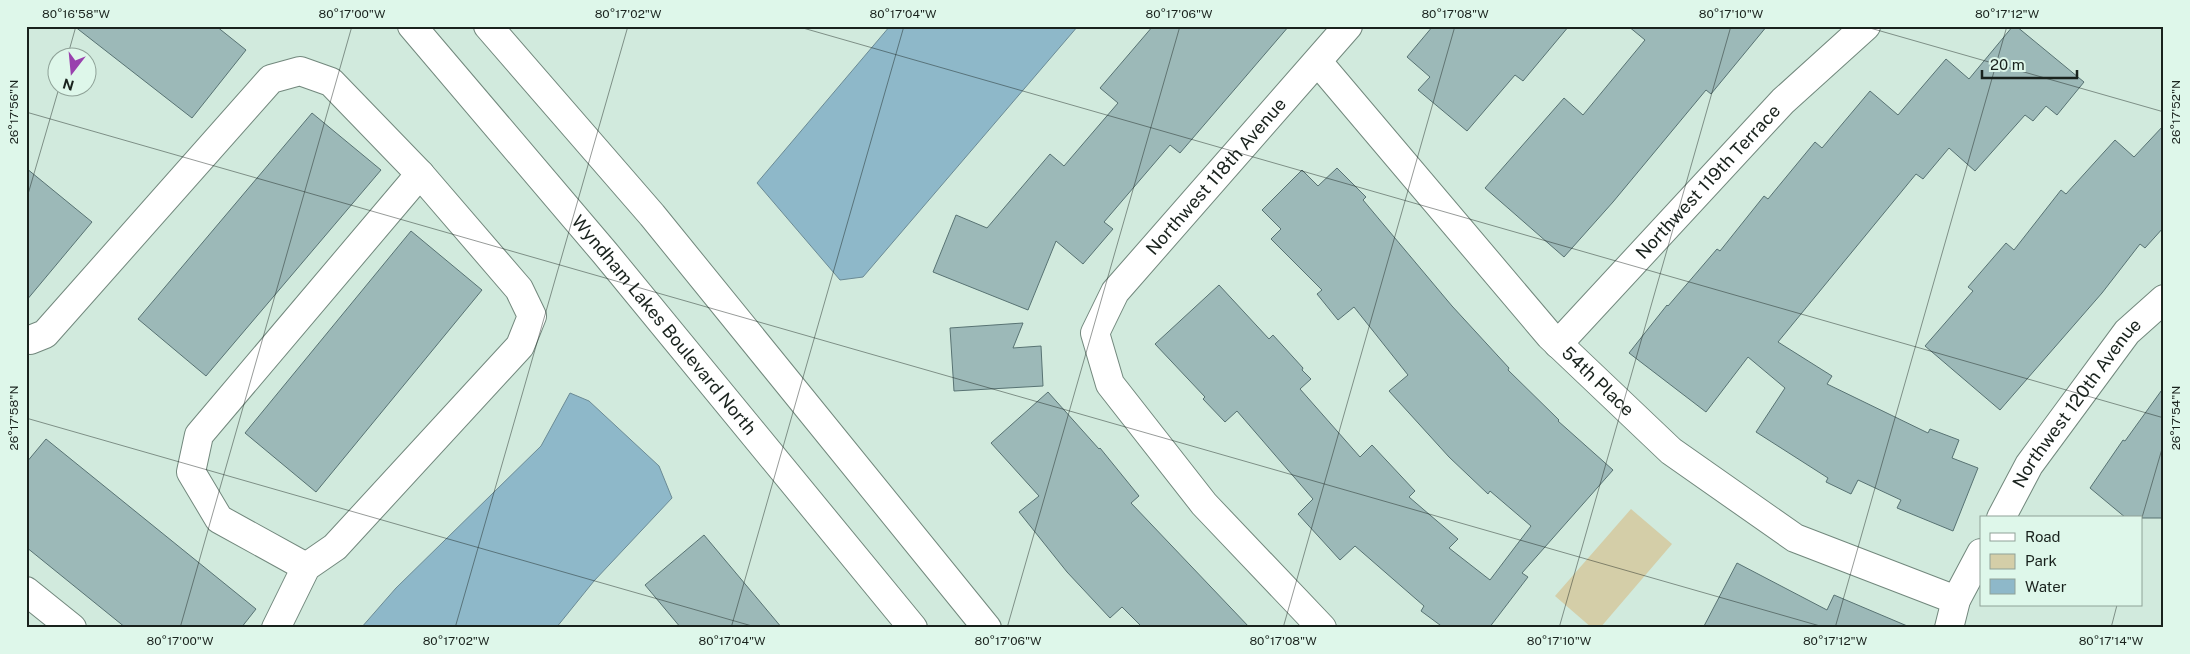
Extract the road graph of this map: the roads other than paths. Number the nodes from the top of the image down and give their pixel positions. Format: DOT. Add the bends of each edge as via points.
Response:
graph roads {
  1 [pos="412,26"];
  2 [pos="488,26"];
  3 [pos="1348,26"];
  4 [pos="1866,26"];
  5 [pos="1318,62"];
  6 [pos="420,174"];
  7 [pos="2164,299"];
  8 [pos="26,339"];
  9 [pos="1558,344"];
  10 [pos="2001,516"];
  11 [pos="1980,556"];
  12 [pos="306,567"];
  13 [pos="26,591"];
  14 [pos="1956,600"];
  15 [pos="72,628"];
  16 [pos="276,628"];
  17 [pos="913,628"];
  18 [pos="987,628"];
  19 [pos="1322,628"];
  20 [pos="1949,628"];
  1 -- 17 [label="street, Wyndham Lakes Boulevard North" via="605,253"];
  2 -- 18 [label="street" via="652,215"];
  3 -- 5 [label="street, Northwest 118th Avenue"];
  4 -- 9 [label="street, Northwest 119th Terrace" via="1783,101"];
  5 -- 9 [label="street, 54th Place"];
  5 -- 19 [label="street, Northwest 118th Avenue" via="1116,292 1095,333 1110,384 1204,504"];
  6 -- 8 [label="street" via="331,82 300,71 271,79 45,334"];
  6 -- 12 [label="street" via="519,289 532,316 520,346 335,546"];
  6 -- 12 [label="street" via="198,435 191,472 219,519"];
  7 -- 10 [label="street, Northwest 120th Avenue" via="2127,332 2029,465"];
  9 -- 14 [label="street, 54th Place" via="1671,451 1795,538"];
  11 -- 14 [label="street"];
  12 -- 16 [label="street"];
  13 -- 15 [label="street"];
  14 -- 20 [label="street"];
}
